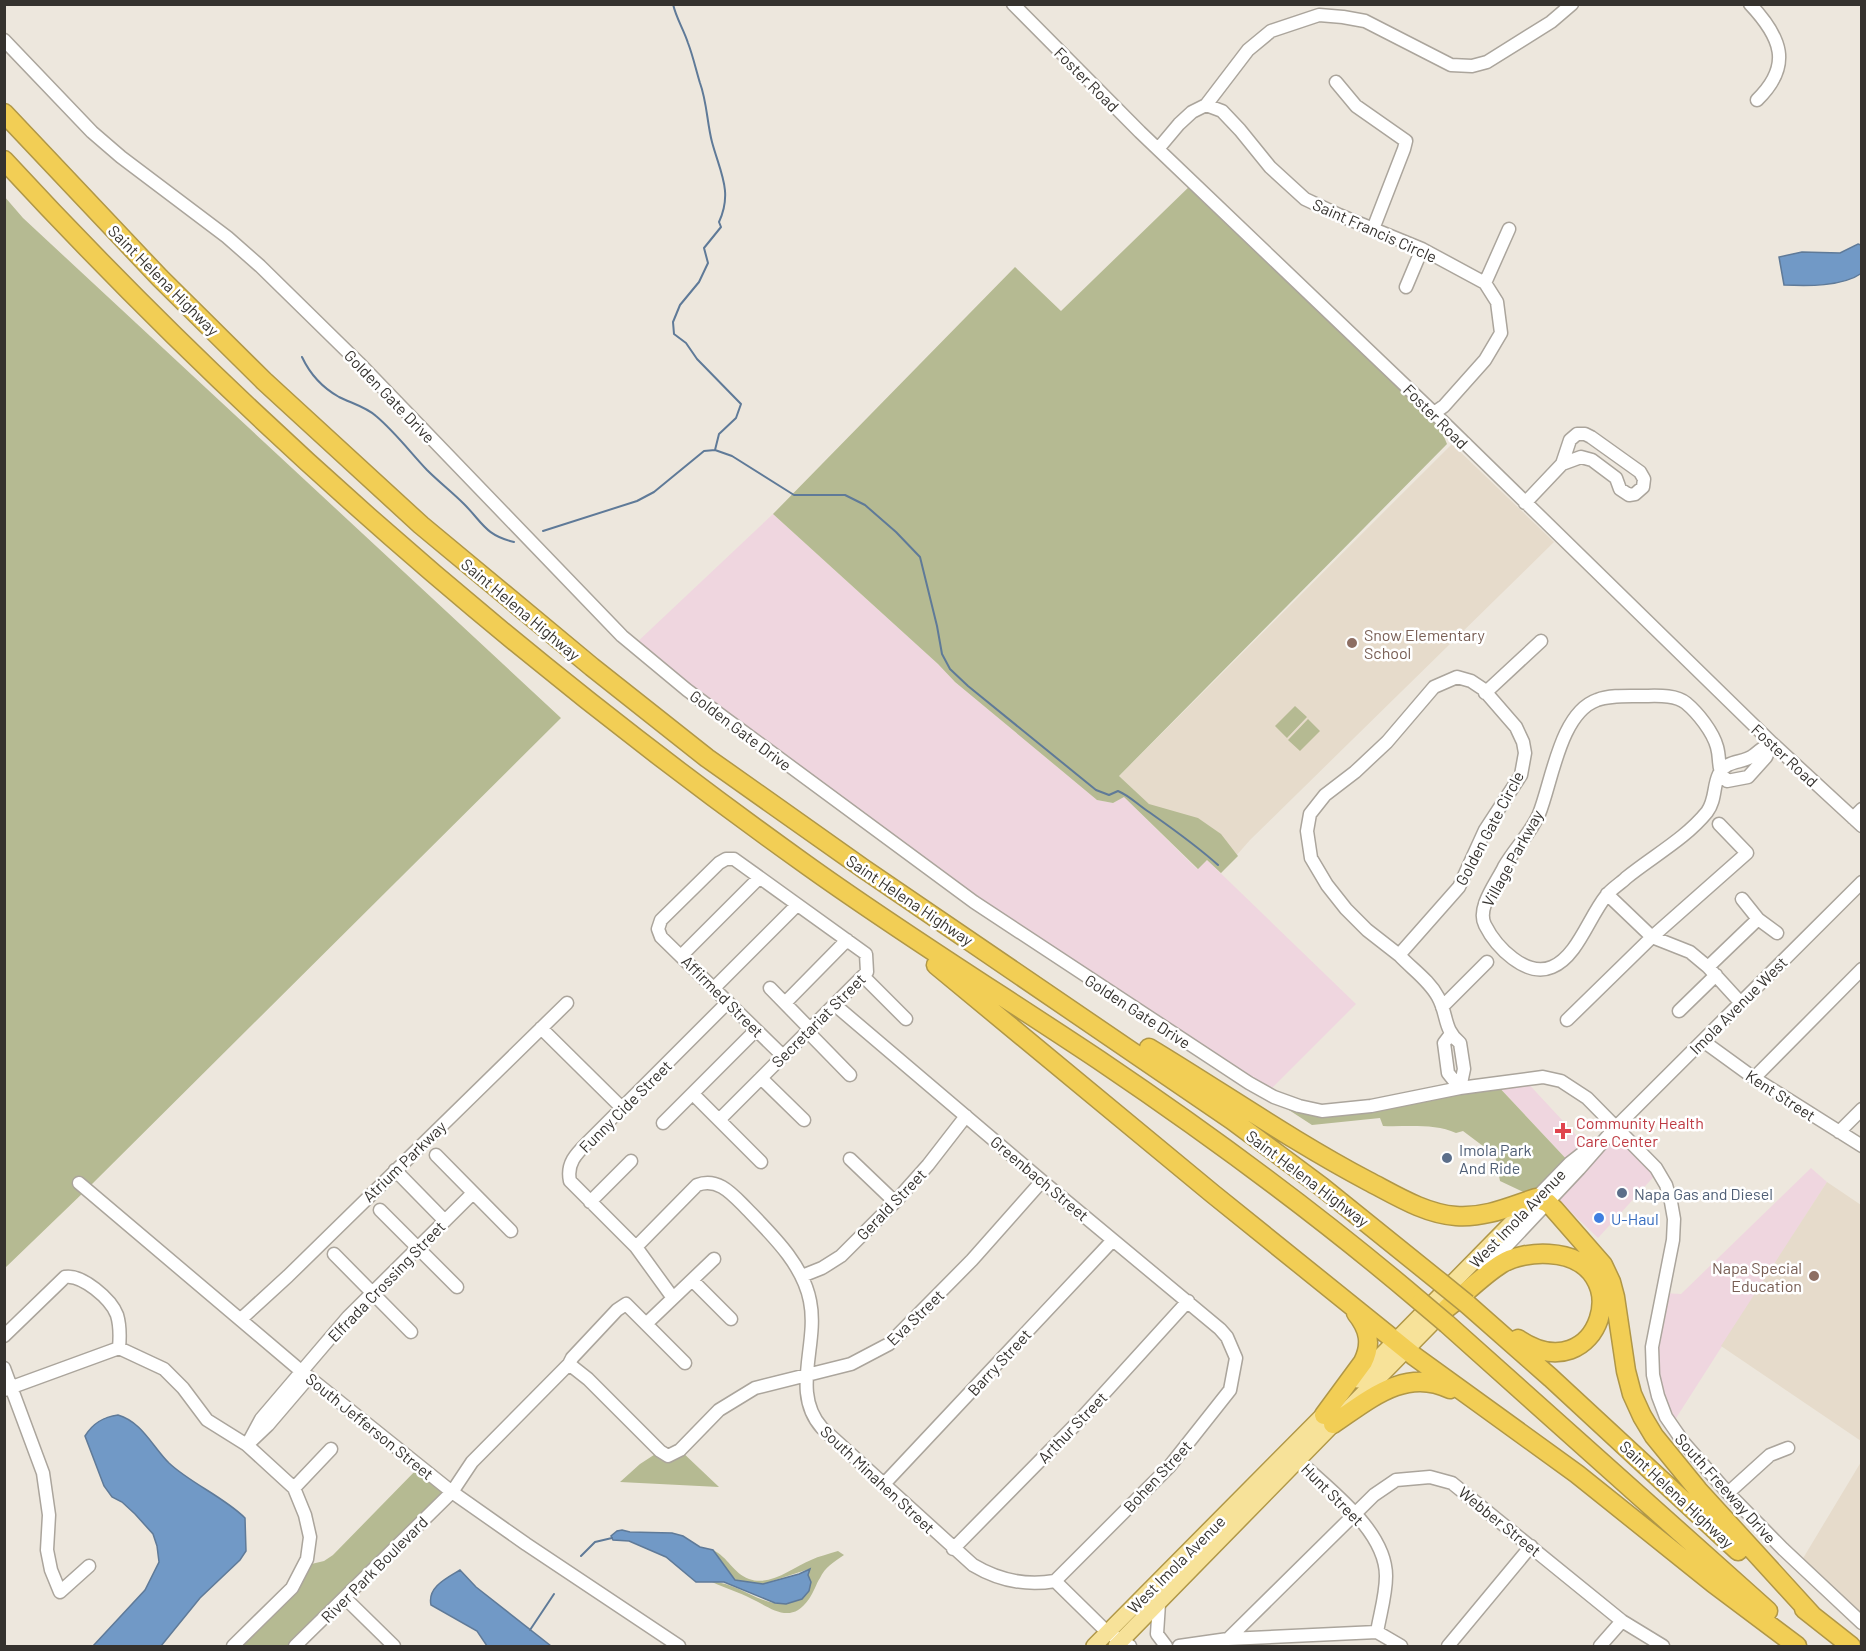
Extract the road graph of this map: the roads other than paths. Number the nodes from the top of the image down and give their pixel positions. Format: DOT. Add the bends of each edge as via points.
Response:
graph roads {
  1 [pos="1013,4"];
  2 [pos="1572,4"];
  3 [pos="1750,4"];
  4 [pos="4,40"];
  5 [pos="1336,82"];
  6 [pos="1757,100"];
  7 [pos="1206,105"];
  8 [pos="4,113"];
  9 [pos="1158,149"];
  10 [pos="4,160"];
  11 [pos="1373,229"];
  12 [pos="1509,229"];
  13 [pos="1422,249"];
  14 [pos="1485,283"];
  15 [pos="1407,287"];
  16 [pos="1434,413"];
  17 [pos="1562,464"];
  18 [pos="1525,503"];
  19 [pos="1541,641"];
  20 [pos="1485,693"];
  21 [pos="1772,743"];
  22 [pos="1720,773"];
  23 [pos="1858,817"];
  24 [pos="1719,824"];
  25 [pos="759,878"];
  26 [pos="1862,882"];
  27 [pos="895,890"];
  28 [pos="1607,894"];
  29 [pos="1742,899"];
  30 [pos="861,903"];
  31 [pos="797,905"];
  32 [pos="1758,919"];
  33 [pos="1777,933"];
  34 [pos="661,937"];
  35 [pos="1652,937"];
  36 [pos="847,940"];
  37 [pos="682,955"];
  38 [pos="1399,955"];
  39 [pos="1487,962"];
  40 [pos="1862,969"];
  41 [pos="1712,971"];
  42 [pos="863,976"];
  43 [pos="714,988"];
  44 [pos="770,988"];
  45 [pos="728,1002"];
  46 [pos="1740,1002"];
  47 [pos="567,1003"];
  48 [pos="785,1003"];
  49 [pos="835,1005"];
  50 [pos="1442,1007"];
  51 [pos="1678,1011"];
  52 [pos="906,1019"];
  53 [pos="1567,1020"];
  54 [pos="541,1028"];
  55 [pos="756,1030"];
  56 [pos="809,1030"];
  57 [pos="1702,1041"];
  58 [pos="783,1056"];
  59 [pos="850,1075"];
  60 [pos="761,1078"];
  61 [pos="1754,1078"];
  62 [pos="1460,1088"];
  63 [pos="693,1094"];
  64 [pos="622,1108"];
  65 [pos="1862,1109"];
  66 [pos="966,1116"];
  67 [pos="718,1120"];
  68 [pos="804,1120"];
  69 [pos="663,1123"];
  70 [pos="1615,1128"];
  71 [pos="1839,1131"];
  72 [pos="1862,1146"];
  73 [pos="436,1155"];
  74 [pos="850,1159"];
  75 [pos="630,1161"];
  76 [pos="761,1162"];
  77 [pos="395,1170"];
  78 [pos="1041,1181"];
  79 [pos="79,1182"];
  80 [pos="473,1193"];
  81 [pos="1542,1201"];
  82 [pos="590,1202"];
  83 [pos="895,1202"];
  84 [pos="380,1210"];
  85 [pos="445,1221"];
  86 [pos="511,1231"];
  87 [pos="1113,1240"];
  88 [pos="636,1247"];
  89 [pos="418,1248"];
  90 [pos="334,1254"];
  91 [pos="714,1259"];
  92 [pos="802,1276"];
  93 [pos="692,1280"];
  94 [pos="457,1287"];
  95 [pos="372,1292"];
  96 [pos="673,1298"];
  97 [pos="1188,1301"];
  98 [pos="1347,1303"];
  99 [pos="1467,1304"];
  100 [pos="1447,1316"];
  101 [pos="241,1319"];
  102 [pos="731,1319"];
  103 [pos="646,1324"];
  104 [pos="411,1332"];
  105 [pos="4,1336"];
  106 [pos="1401,1345"];
  107 [pos="119,1348"];
  108 [pos="1236,1358"];
  109 [pos="685,1363"];
  110 [pos="569,1364"];
  111 [pos="4,1368"];
  112 [pos="305,1374"];
  113 [pos="807,1376"];
  114 [pos="8,1388"];
  115 [pos="1478,1402"];
  116 [pos="1328,1420"];
  117 [pos="247,1445"];
  118 [pos="1788,1448"];
  119 [pos="331,1449"];
  120 [pos="1298,1460"];
  121 [pos="884,1484"];
  122 [pos="294,1488"];
  123 [pos="452,1492"];
  124 [pos="1728,1493"];
  125 [pos="1355,1515"];
  126 [pos="1531,1546"];
  127 [pos="953,1549"];
  128 [pos="89,1566"];
  129 [pos="1055,1581"];
  130 [pos="345,1598"];
  131 [pos="1159,1603"];
  132 [pos="1812,1615"];
  133 [pos="1622,1621"];
  134 [pos="1862,1623"];
  135 [pos="1377,1632"];
  136 [pos="1108,1633"];
  137 [pos="1228,1640"];
  138 [pos="1123,1645"];
  139 [pos="676,1646"];
  140 [pos="233,1647"];
  141 [pos="295,1647"];
  142 [pos="394,1647"];
  143 [pos="1094,1647"];
  144 [pos="1166,1647"];
  145 [pos="1179,1647"];
  146 [pos="1401,1647"];
  147 [pos="1448,1647"];
  148 [pos="1600,1647"];
  149 [pos="1663,1647"];
  150 [pos="1797,1647"];
  151 [pos="1811,1647"];
  152 [pos="1851,1647"];
  1 -- 9 [label="street, Foster Road"];
  2 -- 7 [label="street" via="1551,22 1487,62 1472,66 1435,58 1365,21 1318,15 1270,31 1248,50"];
  3 -- 6 [label="street" via="1768,23 1780,63 1777,74"];
  4 -- 62 [label="street, Golden Gate Drive" via="92,132 227,237 291,296 622,636 695,696 974,902 1274,1097 1322,1111 1371,1106"];
  5 -- 11 [label="street" via="1356,106 1406,141"];
  7 -- 9 [label="street" via="1192,112"];
  7 -- 11 [label="street, Saint Francis Circle" via="1222,111 1270,167 1305,199"];
  8 -- 27 [label="highway, Saint Helena Highway" via="213,331 422,525 592,668 707,758"];
  9 -- 16 [label="street, Foster Road"];
  10 -- 30 [label="highway, Saint Helena Highway" via="200,361 416,559 642,743"];
  11 -- 13 [label="street, Saint Francis Circle"];
  12 -- 14 [label="street"];
  13 -- 14 [label="street, Saint Francis Circle"];
  13 -- 15 [label="street"];
  14 -- 16 [label="street" via="1497,302 1501,333 1485,360"];
  16 -- 18 [label="street, Foster Road"];
  17 -- 17 [label="street" via="1581,458 1592,460 1616,478 1620,489 1629,495 1643,487 1640,472 1585,434 1570,440"];
  17 -- 18 [label="street"];
  18 -- 21 [label="street, Foster Road"];
  19 -- 20 [label="street"];
  20 -- 38 [label="street, Golden Gate Circle" via="1516,727 1523,742 1521,775 1485,830 1459,887"];
  20 -- 38 [label="street, Golden Gate Circle" via="1471,681 1457,677 1434,687 1387,742 1325,795 1310,814 1307,831 1311,858 1327,885 1367,930"];
  21 -- 22 [label="street" via="1754,755 1729,763"];
  21 -- 22 [label="street" via="1766,757 1748,777 1726,781"];
  21 -- 23 [label="street, Foster Road"];
  22 -- 28 [label="street, Village Parkway" via="1713,802 1695,825"];
  22 -- 28 [label="street, Village Parkway" via="1717,747 1708,730 1681,700 1622,696 1596,700 1581,710 1570,724 1538,816 1510,857 1483,909 1483,924 1504,952 1520,963 1538,970 1551,968 1563,961"];
  24 -- 35 [label="street" via="1747,853"];
  25 -- 31 [label="street, Secretariat Street"];
  25 -- 34 [label="street, Secretariat Street" via="734,859 719,863 661,920"];
  25 -- 37 [label="street"];
  26 -- 46 [label="street, Imola Avenue West"];
  27 -- 81 [label="highway" via="1290,1137 1393,1194 1436,1212 1475,1217"];
  27 -- 99 [label="highway, Saint Helena Highway, bridge" via="1232,1120"];
  28 -- 35 [label="street"];
  29 -- 32 [label="street"];
  30 -- 98 [label="highway"];
  30 -- 100 [label="highway, Saint Helena Highway, bridge" via="1197,1128 1421,1302"];
  31 -- 36 [label="street, Secretariat Street"];
  31 -- 43 [label="street"];
  32 -- 33 [label="street"];
  32 -- 41 [label="street"];
  34 -- 37 [label="street, Affirmed Street"];
  35 -- 41 [label="street" via="1690,952"];
  35 -- 53 [label="street"];
  36 -- 42 [label="street, Secretariat Street" via="866,954 867,972"];
  36 -- 48 [label="street"];
  37 -- 43 [label="street, Affirmed Street"];
  38 -- 50 [label="street, Golden Gate Circle" via="1425,980"];
  39 -- 50 [label="street"];
  40 -- 61 [label="street"];
  41 -- 46 [label="street"];
  41 -- 51 [label="street"];
  42 -- 49 [label="street, Secretariat Street"];
  42 -- 52 [label="street"];
  43 -- 45 [label="street, Affirmed Street"];
  44 -- 48 [label="street"];
  45 -- 55 [label="street, Affirmed Street"];
  45 -- 64 [label="street, Funny Cide Street"];
  46 -- 57 [label="street, Imola Avenue West"];
  47 -- 54 [label="street, Atrium Parkway"];
  48 -- 56 [label="street"];
  49 -- 56 [label="street, Secretariat Street"];
  49 -- 66 [label="street, Greenbach Street"];
  50 -- 62 [label="street, Golden Gate Circle" via="1450,1035 1461,1043 1464,1069"];
  54 -- 64 [label="street"];
  54 -- 77 [label="street, Atrium Parkway"];
  55 -- 58 [label="street, Affirmed Street"];
  55 -- 63 [label="street"];
  56 -- 58 [label="street, Secretariat Street"];
  56 -- 59 [label="street"];
  57 -- 61 [label="street, Kent Street"];
  57 -- 70 [label="street, Imola Avenue West"];
  58 -- 60 [label="street, Secretariat Street"];
  60 -- 67 [label="street, Secretariat Street"];
  60 -- 68 [label="street"];
  61 -- 71 [label="street, Kent Street"];
  62 -- 70 [label="street, Golden Gate Drive" via="1523,1078 1561,1081 1587,1098"];
  63 -- 67 [label="street"];
  63 -- 69 [label="street"];
  64 -- 82 [label="street, Funny Cide Street" via="573,1158 568,1172 570,1181"];
  65 -- 71 [label="street"];
  66 -- 78 [label="street, Greenbach Street"];
  66 -- 83 [label="street, Gerald Street"];
  67 -- 76 [label="street"];
  70 -- 81 [label="street, West Imola Avenue"];
  70 -- 124 [label="street, South Freeway Drive" via="1656,1168 1666,1185 1674,1219 1652,1347 1658,1396 1671,1426"];
  71 -- 72 [label="street, Kent Street"];
  73 -- 80 [label="street"];
  74 -- 83 [label="street"];
  75 -- 82 [label="street"];
  77 -- 85 [label="street"];
  77 -- 101 [label="street, Atrium Parkway"];
  78 -- 87 [label="street, Greenbach Street"];
  78 -- 113 [label="street, Eva Street" via="972,1260 889,1344 851,1364"];
  79 -- 101 [label="street, South Jefferson Street"];
  80 -- 85 [label="street, Elfrada Crossing Street"];
  80 -- 86 [label="street"];
  81 -- 100 [label="street, West Imola Avenue"];
  81 -- 106 [label="main road, West Imola Avenue"];
  81 -- 132 [label="highway" via="1604,1265 1615,1297 1632,1394 1654,1436"];
  82 -- 88 [label="street, Funny Cide Street"];
  83 -- 92 [label="street, Gerald Street" via="841,1256"];
  84 -- 89 [label="street"];
  85 -- 89 [label="street, Elfrada Crossing Street"];
  87 -- 97 [label="street, Greenbach Street"];
  87 -- 121 [label="street, Barry Street"];
  88 -- 92 [label="street, South Minahen Street" via="697,1185 719,1183 765,1228"];
  88 -- 96 [label="street, Funny Cide Street"];
  89 -- 94 [label="street"];
  89 -- 95 [label="street, Elfrada Crossing Street"];
  90 -- 95 [label="street"];
  91 -- 93 [label="street"];
  92 -- 113 [label="street, South Minahen Street" via="813,1320"];
  93 -- 96 [label="street"];
  93 -- 102 [label="street"];
  95 -- 104 [label="street"];
  95 -- 112 [label="street, Elfrada Crossing Street"];
  96 -- 103 [label="street"];
  97 -- 108 [label="street, Greenbach Street" via="1220,1329"];
  97 -- 127 [label="street, Arthur Street" via="1078,1422"];
  98 -- 106 [label="highway"];
  98 -- 116 [label="highway" via="1367,1331 1369,1347"];
  99 -- 100 [label="highway" via="1527,1345 1559,1354 1587,1340 1597,1326 1602,1307 1600,1288 1588,1269 1574,1259 1539,1254 1501,1264"];
  99 -- 132 [label="highway, Saint Helena Highway"];
  100 -- 106 [label="main road, West Imola Avenue"];
  100 -- 151 [label="highway, Saint Helena Highway" via="1707,1558"];
  101 -- 112 [label="street, South Jefferson Street"];
  103 -- 109 [label="street"];
  103 -- 110 [label="street, River Park Boulevard" via="626,1304"];
  105 -- 107 [label="street" via="65,1277 73,1275 89,1283 116,1313"];
  106 -- 115 [label="highway"];
  106 -- 116 [label="main road, West Imola Avenue"];
  107 -- 114 [label="street"];
  107 -- 117 [label="street" via="164,1369 207,1420"];
  108 -- 129 [label="street, Bohen Street" via="1230,1390 1217,1408 1169,1467"];
  110 -- 113 [label="street, Eva Street" via="668,1456 680,1450 719,1410 755,1388"];
  110 -- 123 [label="street, River Park Boulevard" via="472,1462"];
  111 -- 114 [label="street"];
  112 -- 117 [label="street, Elfrada Crossing Street" via="261,1419"];
  112 -- 123 [label="street, South Jefferson Street"];
  113 -- 121 [label="street, South Minahen Street" via="808,1407 813,1419"];
  114 -- 128 [label="street" via="43,1473 49,1515 47,1550 60,1592"];
  115 -- 116 [label="highway" via="1422,1380 1395,1385"];
  115 -- 150 [label="highway" via="1624,1510"];
  116 -- 120 [label="main road, West Imola Avenue"];
  116 -- 136 [label="main road, West Imola Avenue"];
  117 -- 122 [label="street"];
  118 -- 124 [label="street" via="1770,1455"];
  119 -- 122 [label="street"];
  120 -- 125 [label="street, Hunt Street"];
  120 -- 131 [label="main road, West Imola Avenue"];
  121 -- 127 [label="street, South Minahen Street"];
  122 -- 140 [label="street" via="310,1537 307,1559 292,1588"];
  123 -- 130 [label="street, River Park Boulevard"];
  123 -- 139 [label="street, South Jefferson Street"];
  124 -- 134 [label="street, South Freeway Drive"];
  125 -- 126 [label="street, Webber Street" via="1396,1480 1430,1477 1452,1483"];
  125 -- 135 [label="street, Hunt Street" via="1373,1534 1384,1561 1385,1585"];
  125 -- 137 [label="street, Webber Street"];
  126 -- 133 [label="street, Webber Street"];
  126 -- 147 [label="street"];
  127 -- 129 [label="street, South Minahen Street" via="988,1574 1005,1580"];
  129 -- 136 [label="street"];
  130 -- 141 [label="street, River Park Boulevard"];
  130 -- 142 [label="street"];
  131 -- 138 [label="main road, West Imola Avenue"];
  131 -- 144 [label="street" via="1157,1634"];
  132 -- 152 [label="highway, Saint Helena Highway"];
  133 -- 148 [label="street"];
  133 -- 149 [label="street, Webber Street"];
  135 -- 137 [label="street"];
  135 -- 146 [label="street"];
  136 -- 138 [label="street"];
  136 -- 143 [label="main road, West Imola Avenue"];
  137 -- 145 [label="street"];
}
